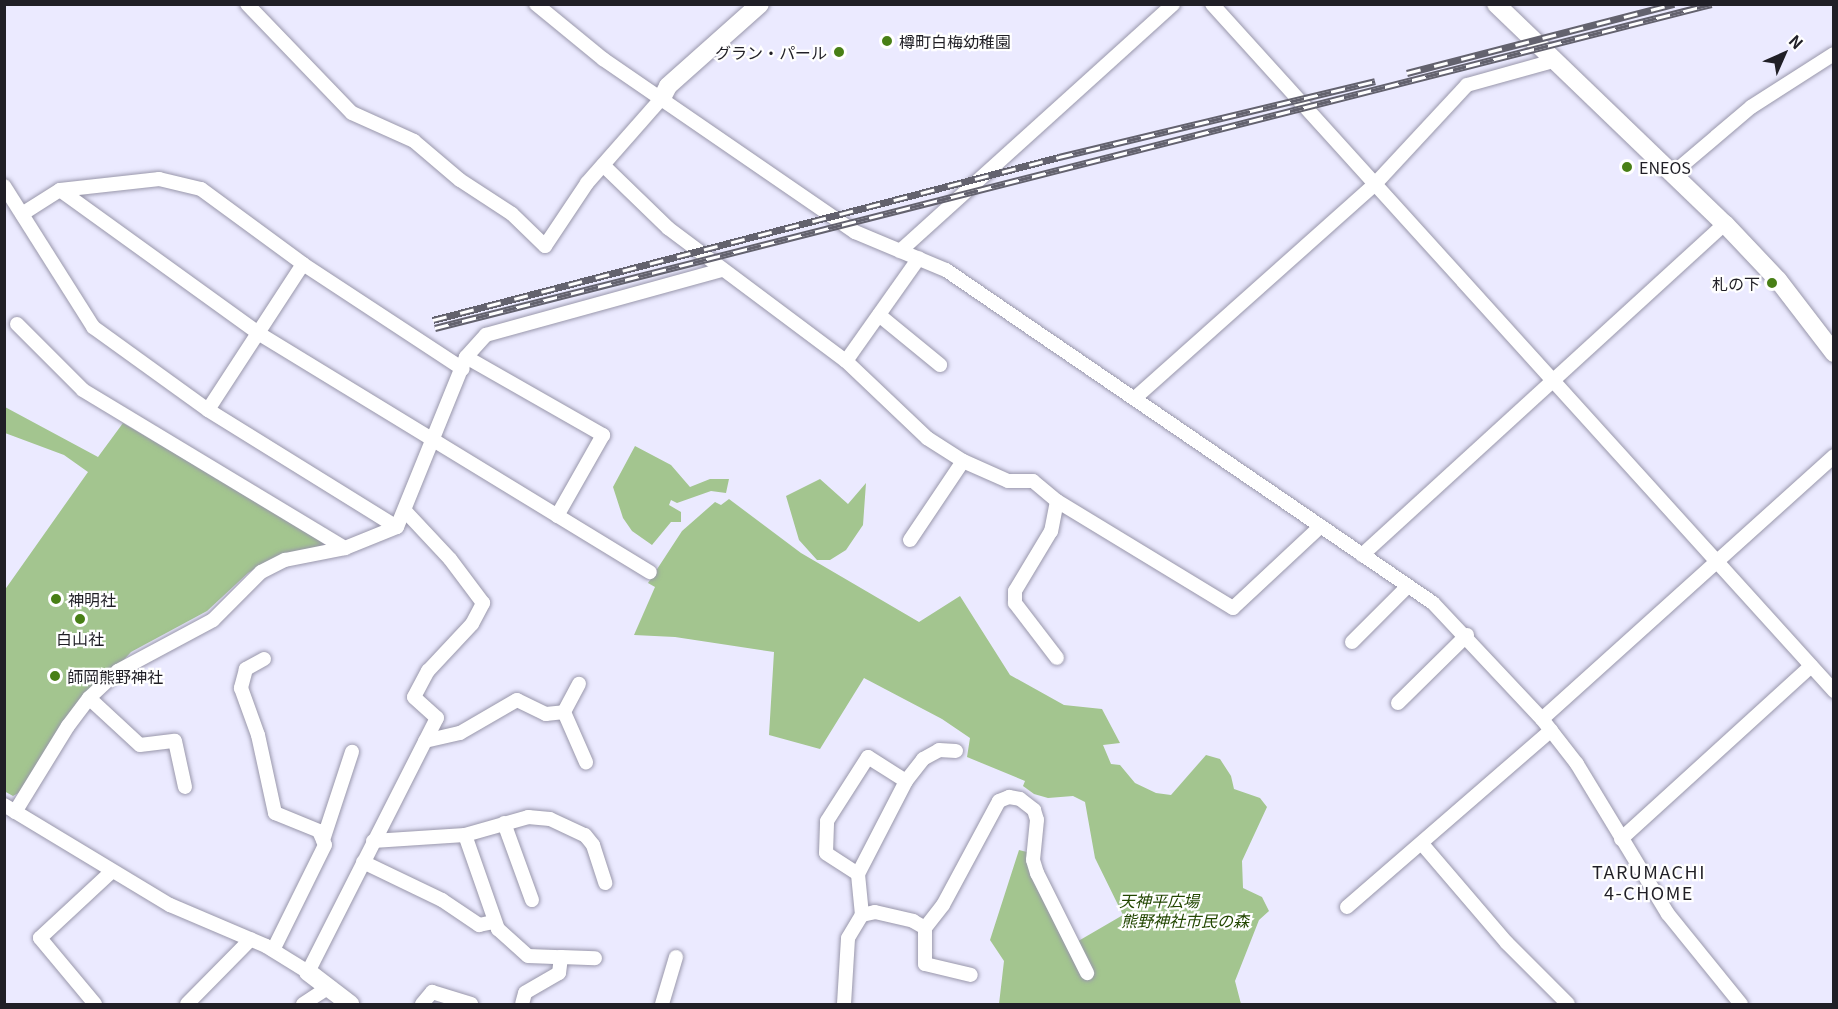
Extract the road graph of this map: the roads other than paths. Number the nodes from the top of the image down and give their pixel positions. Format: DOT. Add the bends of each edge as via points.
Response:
graph roads {
  1 [pos="247,4"];
  2 [pos="536,4"];
  3 [pos="760,4"];
  4 [pos="1173,4"];
  5 [pos="1212,4"];
  6 [pos="1506,8"];
  7 [pos="1833,54"];
  8 [pos="1553,61"];
  9 [pos="662,98"];
  10 [pos="603,165"];
  11 [pos="1672,174"];
  12 [pos="1375,183"];
  13 [pos="4,186"];
  14 [pos="60,190"];
  15 [pos="22,214"];
  16 [pos="1725,224"];
  17 [pos="900,251"];
  18 [pos="919,258"];
  19 [pos="303,264"];
  20 [pos="722,270"];
  21 [pos="879,315"];
  22 [pos="17,324"];
  23 [pos="258,333"];
  24 [pos="1833,353"];
  25 [pos="846,362"];
  26 [pos="464,363"];
  27 [pos="940,365"];
  28 [pos="1553,380"];
  29 [pos="1136,397"];
  30 [pos="208,410"];
  31 [pos="434,441"];
  32 [pos="1833,456"];
  33 [pos="963,461"];
  34 [pos="1057,501"];
  35 [pos="406,512"];
  36 [pos="557,516"];
  37 [pos="1320,526"];
  38 [pos="397,527"];
  39 [pos="910,540"];
  40 [pos="345,548"];
  41 [pos="1362,555"];
  42 [pos="1715,560"];
  43 [pos="650,572"];
  44 [pos="1408,585"];
  45 [pos="1467,635"];
  46 [pos="1352,642"];
  47 [pos="264,658"];
  48 [pos="1057,658"];
  49 [pos="1811,666"];
  50 [pos="579,684"];
  51 [pos="1833,691"];
  52 [pos="89,698"];
  53 [pos="1398,703"];
  54 [pos="564,712"];
  55 [pos="1547,724"];
  56 [pos="425,741"];
  57 [pos="956,751"];
  58 [pos="352,752"];
  59 [pos="586,762"];
  60 [pos="906,781"];
  61 [pos="184,787"];
  62 [pos="10,808"];
  63 [pos="504,823"];
  64 [pos="465,835"];
  65 [pos="1621,839"];
  66 [pos="323,840"];
  67 [pos="373,841"];
  68 [pos="1423,845"];
  69 [pos="363,862"];
  70 [pos="112,871"];
  71 [pos="858,874"];
  72 [pos="605,883"];
  73 [pos="532,900"];
  74 [pos="1347,907"];
  75 [pos="862,915"];
  76 [pos="493,922"];
  77 [pos="925,928"];
  78 [pos="251,939"];
  79 [pos="273,950"];
  80 [pos="561,957"];
  81 [pos="676,957"];
  82 [pos="595,958"];
  83 [pos="308,972"];
  84 [pos="1087,973"];
  85 [pos="971,975"];
  86 [pos="328,988"];
  87 [pos="95,1005"];
  88 [pos="188,1005"];
  89 [pos="303,1005"];
  90 [pos="350,1005"];
  91 [pos="422,1005"];
  92 [pos="471,1005"];
  93 [pos="522,1005"];
  94 [pos="662,1005"];
  95 [pos="844,1005"];
  96 [pos="1568,1005"];
  97 [pos="1741,1005"];
  1 -- 10 [label="street" via="352,113 414,141 460,180 512,214 545,246"];
  2 -- 9 [label="street" via="603,59"];
  3 -- 9 [label="street" via="668,86"];
  4 -- 17 [label="street"];
  5 -- 12 [label="street"];
  6 -- 8 [label="street"];
  7 -- 11 [label="street" via="1751,107"];
  8 -- 11 [label="street"];
  8 -- 12 [label="street" via="1467,85"];
  9 -- 10 [label="street"];
  9 -- 17 [label="street" via="855,232"];
  10 -- 20 [label="street" via="668,228"];
  11 -- 16 [label="street"];
  12 -- 28 [label="street"];
  12 -- 29 [label="street"];
  13 -- 15 [label="street"];
  14 -- 15 [label="street"];
  14 -- 19 [label="street" via="159,179 201,189"];
  14 -- 23 [label="street"];
  15 -- 30 [label="street" via="93,327"];
  16 -- 24 [label="street" via="1778,280"];
  16 -- 28 [label="street"];
  17 -- 18 [label="street"];
  18 -- 21 [label="street"];
  18 -- 29 [label="street" via="946,270"];
  19 -- 23 [label="street"];
  19 -- 26 [label="street"];
  20 -- 25 [label="street" via="805,327"];
  20 -- 26 [label="street" via="486,334"];
  21 -- 25 [label="street"];
  21 -- 27 [label="street"];
  22 -- 40 [label="street" via="82,390"];
  23 -- 30 [label="street"];
  23 -- 31 [label="street"];
  25 -- 33 [label="street" via="910,425"];
  26 -- 31 [label="street"];
  26 -- 36 [label="street" via="603,435"];
  28 -- 41 [label="street"];
  28 -- 42 [label="street"];
  29 -- 37 [label="street"];
  30 -- 38 [label="street"];
  31 -- 35 [label="street"];
  31 -- 36 [label="street"];
  32 -- 42 [label="street"];
  33 -- 34 [label="street" via="1008,481 1033,481"];
  33 -- 39 [label="street"];
  34 -- 37 [label="street" via="1233,608"];
  34 -- 48 [label="street" via="1051,531 1015,591 1016,603"];
  35 -- 38 [label="street"];
  35 -- 56 [label="street" via="450,559 483,603 472,624 428,671 414,697 437,718"];
  36 -- 43 [label="street"];
  37 -- 41 [label="street"];
  38 -- 40 [label="street"];
  40 -- 52 [label="street" via="285,560 261,572 213,620 118,671"];
  41 -- 44 [label="street"];
  42 -- 49 [label="street"];
  42 -- 55 [label="street"];
  44 -- 45 [label="street"];
  44 -- 46 [label="street"];
  45 -- 53 [label="street"];
  45 -- 55 [label="street"];
  47 -- 66 [label="street" via="246,669 241,688 258,735 274,813 319,831"];
  49 -- 51 [label="street"];
  49 -- 65 [label="street"];
  50 -- 54 [label="street"];
  52 -- 61 [label="street" via="140,745 175,741"];
  52 -- 62 [label="street"];
  54 -- 56 [label="street" via="546,714 517,700 460,733"];
  54 -- 59 [label="street"];
  55 -- 65 [label="street" via="1577,764"];
  55 -- 68 [label="street"];
  56 -- 67 [label="street"];
  57 -- 60 [label="street" via="939,750 923,759"];
  58 -- 66 [label="street"];
  60 -- 71 [label="street"];
  60 -- 71 [label="street" via="868,757 827,821 826,853"];
  62 -- 70 [label="street"];
  63 -- 64 [label="street"];
  63 -- 72 [label="street" via="528,817 550,819 585,835 593,845"];
  63 -- 73 [label="street"];
  64 -- 67 [label="street"];
  64 -- 76 [label="street"];
  65 -- 97 [label="street" via="1668,914"];
  66 -- 79 [label="street" via="325,845"];
  67 -- 69 [label="street"];
  68 -- 74 [label="street"];
  68 -- 96 [label="street" via="1507,943"];
  69 -- 76 [label="street" via="442,900 479,925"];
  69 -- 83 [label="street"];
  70 -- 78 [label="street" via="170,905"];
  70 -- 87 [label="street" via="40,938"];
  71 -- 75 [label="street"];
  75 -- 77 [label="street" via="875,912 913,921"];
  75 -- 95 [label="street" via="848,938"];
  76 -- 80 [label="street" via="528,956"];
  77 -- 84 [label="street" via="944,905 999,801 1020,799 1034,810 1037,820 1033,860 1037,873"];
  77 -- 85 [label="street" via="925,964"];
  78 -- 79 [label="street"];
  78 -- 88 [label="street"];
  79 -- 83 [label="street"];
  80 -- 82 [label="street"];
  80 -- 93 [label="street" via="559,973 525,993"];
  81 -- 94 [label="street"];
  83 -- 86 [label="street"];
  86 -- 89 [label="street"];
  86 -- 90 [label="street"];
  91 -- 92 [label="street" via="432,992"];
}
